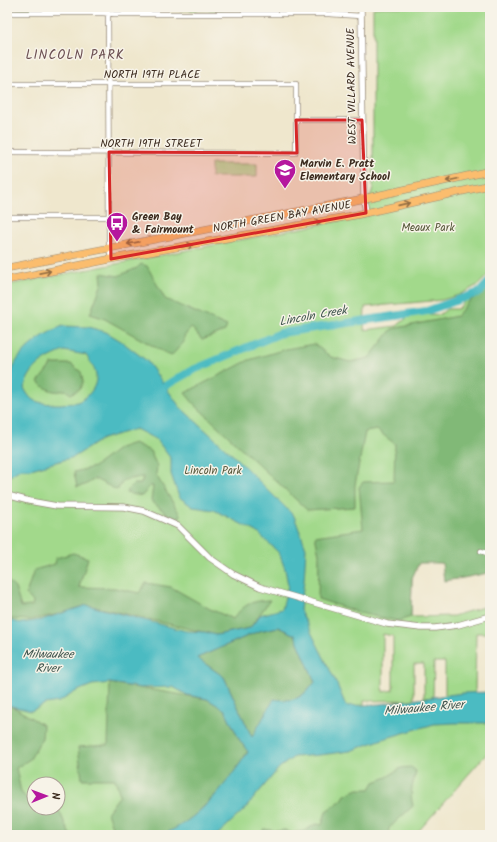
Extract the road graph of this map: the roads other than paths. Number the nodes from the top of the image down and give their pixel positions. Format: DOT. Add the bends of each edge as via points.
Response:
graph roads {
  1 [pos="108,7"];
  2 [pos="361,7"];
  3 [pos="7,13"];
  4 [pos="108,13"];
  5 [pos="361,16"];
  6 [pos="7,84"];
  7 [pos="108,84"];
  8 [pos="296,120"];
  9 [pos="362,120"];
  10 [pos="7,152"];
  11 [pos="109,152"];
  12 [pos="490,171"];
  13 [pos="490,185"];
  14 [pos="364,199"];
  15 [pos="366,213"];
  16 [pos="7,217"];
  17 [pos="109,217"];
  18 [pos="109,248"];
  19 [pos="111,259"];
  20 [pos="7,268"];
  21 [pos="7,280"];
  22 [pos="8,495"];
  23 [pos="481,552"];
  24 [pos="490,554"];
  25 [pos="490,616"];
  1 -- 4 [label="street"];
  2 -- 5 [label="street, WEST VILLARD AVENUE"];
  3 -- 4 [label="street"];
  4 -- 5 [label="street"];
  4 -- 7 [label="street"];
  5 -- 9 [label="street, WEST VILLARD AVENUE"];
  6 -- 7 [label="street, NORTH 19TH PLACE"];
  7 -- 8 [label="street, NORTH 19TH PLACE" via="296,84"];
  7 -- 11 [label="street"];
  8 -- 9 [label="street"];
  8 -- 11 [label="street, NORTH 19TH STREET" via="294,153"];
  9 -- 14 [label="street, WEST VILLARD AVENUE"];
  10 -- 11 [label="street, NORTH 19TH STREET"];
  11 -- 17 [label="street"];
  12 -- 14 [label="main road, NORTH GREEN BAY AVENUE, one-way"];
  15 -- 13 [label="main road, NORTH GREEN BAY AVENUE, one-way"];
  14 -- 15 [label="street, WEST VILLARD AVENUE"];
  14 -- 18 [label="main road, NORTH GREEN BAY AVENUE, one-way"];
  19 -- 15 [label="main road, NORTH GREEN BAY AVENUE, one-way"];
  16 -- 17 [label="street"];
  17 -- 18 [label="street"];
  18 -- 19 [label="street"];
  18 -- 20 [label="main road, NORTH GREEN BAY AVENUE"];
  21 -- 19 [label="main road, NORTH GREEN BAY AVENUE, one-way"];
  22 -- 25 [label="street" via="57,506 124,507 144,511 178,526 210,558 233,574 260,587 387,624 422,628 458,625"];
  23 -- 24 [label="street"];
}
